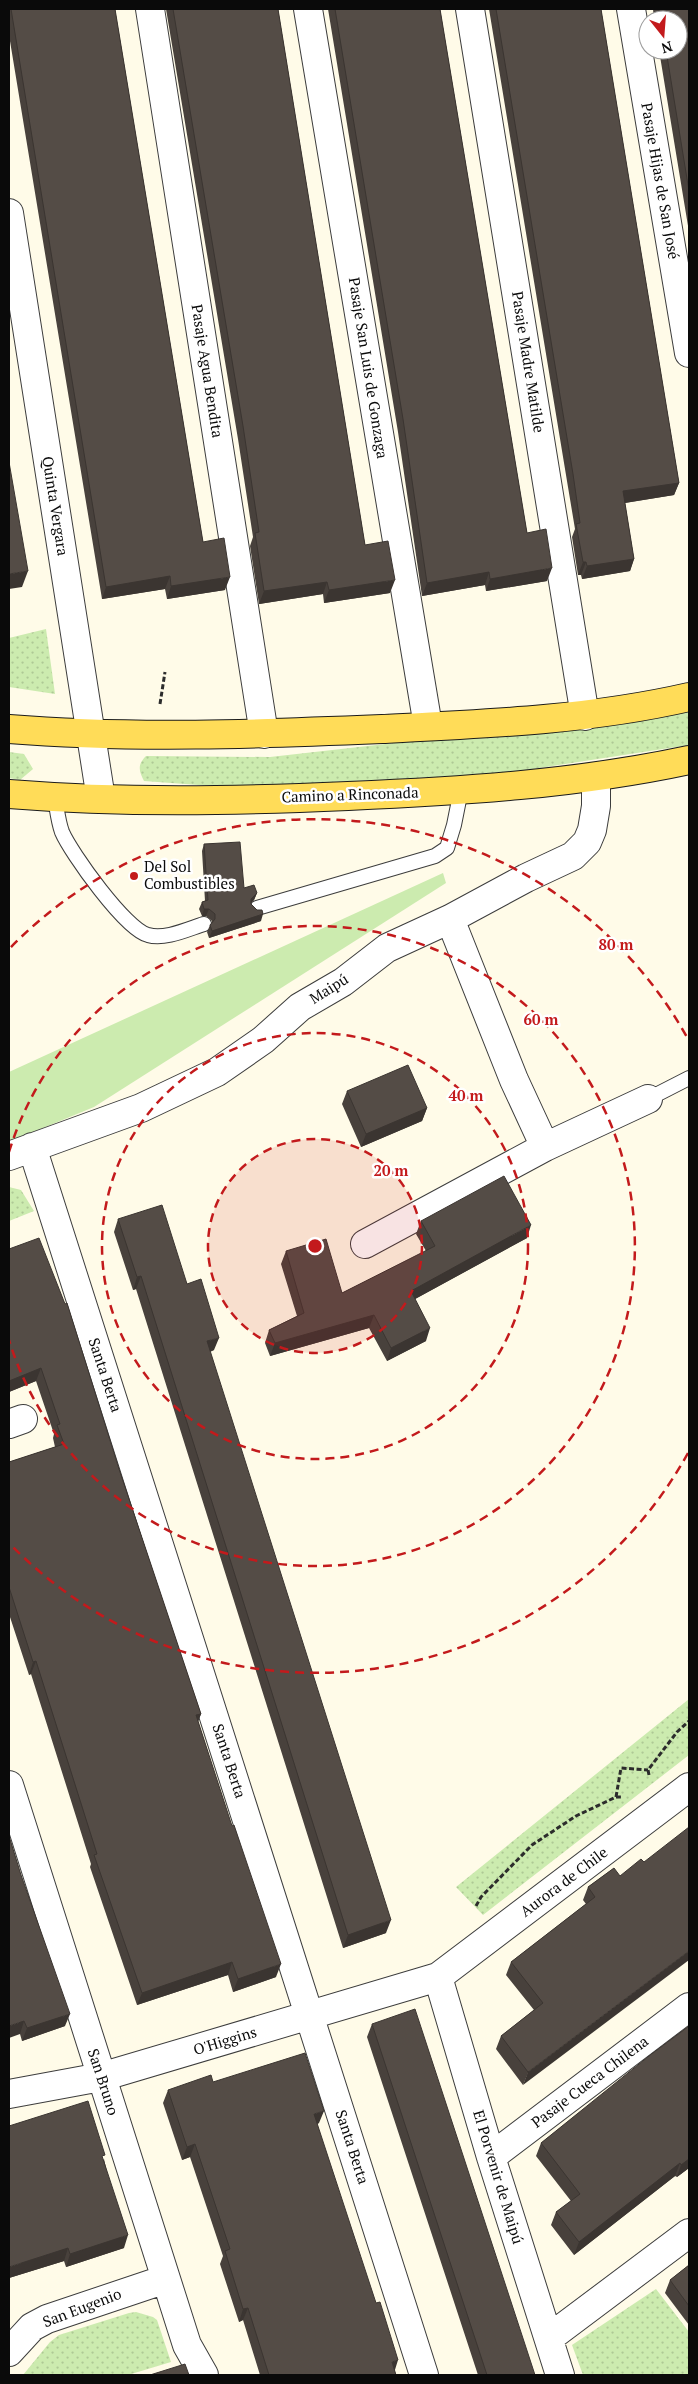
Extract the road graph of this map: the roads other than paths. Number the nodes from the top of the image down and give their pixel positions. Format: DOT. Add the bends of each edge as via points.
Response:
graph roads {
  1 [pos="150,9"];
  2 [pos="308,9"];
  3 [pos="470,9"];
  4 [pos="631,9"];
  5 [pos="9,213"];
  6 [pos="689,353"];
  7 [pos="689,697"];
  8 [pos="585,716"];
  9 [pos="428,726"];
  10 [pos="9,729"];
  11 [pos="91,734"];
  12 [pos="264,734"];
  13 [pos="689,760"];
  14 [pos="596,778"];
  15 [pos="461,790"];
  16 [pos="9,794"];
  17 [pos="56,798"];
  18 [pos="102,799"];
  19 [pos="257,908"];
  20 [pos="450,919"];
  21 [pos="204,924"];
  22 [pos="689,1078"];
  23 [pos="648,1099"];
  24 [pos="545,1147"];
  25 [pos="20,1151"];
  26 [pos="365,1244"];
  27 [pos="9,1785"];
  28 [pos="689,1787"];
  29 [pos="438,1977"];
  30 [pos="689,2007"];
  31 [pos="310,2016"];
  32 [pos="101,2077"];
  33 [pos="9,2094"];
  34 [pos="491,2157"];
  35 [pos="689,2233"];
  36 [pos="166,2279"];
  37 [pos="549,2338"];
  38 [pos="9,2352"];
  39 [pos="204,2375"];
  40 [pos="424,2375"];
  41 [pos="560,2375"];
  1 -- 12 [label="street, Pasaje Agua Bendita"];
  2 -- 9 [label="street, Pasaje San Luis de Gonzaga"];
  3 -- 8 [label="street, Pasaje Madre Matilde"];
  4 -- 6 [label="street, Pasaje Hijas de San José"];
  5 -- 11 [label="street, Quinta Vergara"];
  7 -- 8 [label="main road"];
  8 -- 9 [label="main road"];
  9 -- 12 [label="main road"];
  10 -- 11 [label="main road"];
  11 -- 12 [label="main road"];
  11 -- 18 [label="street, Quinta Vergara"];
  13 -- 14 [label="main road, Camino a Rinconada"];
  14 -- 15 [label="main road, Camino a Rinconada"];
  14 -- 20 [label="street, Maipú" via="592,830 587,842 573,856"];
  15 -- 18 [label="main road, Camino a Rinconada" via="292,798"];
  15 -- 19 [label="lane" via="447,848 435,856"];
  16 -- 17 [label="main road, Camino a Rinconada"];
  17 -- 18 [label="main road, Camino a Rinconada"];
  17 -- 21 [label="lane" via="62,831 78,861 134,926 147,935 166,935"];
  20 -- 24 [label="street" via="514,1080"];
  20 -- 25 [label="street, Maipú" via="387,948 343,982 300,1007 262,1040 217,1072 141,1108"];
  22 -- 23 [label="lane"];
  23 -- 24 [label="street"];
  24 -- 26 [label="street"];
  25 -- 31 [label="street, Santa Berta"];
  27 -- 32 [label="street, San Bruno"];
  28 -- 29 [label="street, Aurora de Chile"];
  29 -- 31 [label="street, O'Higgins"];
  29 -- 34 [label="street, El Porvenir de Maipú"];
  30 -- 34 [label="street, Pasaje Cueca Chilena"];
  31 -- 32 [label="street, O'Higgins"];
  31 -- 40 [label="street, Santa Berta"];
  32 -- 33 [label="street, O'Higgins"];
  32 -- 36 [label="street, San Bruno"];
  34 -- 37 [label="street, El Porvenir de Maipú"];
  35 -- 37 [label="street"];
  36 -- 38 [label="street, San Eugenio" via="47,2318 32,2327"];
  36 -- 39 [label="street, San Bruno" via="187,2344"];
  37 -- 41 [label="street, El Porvenir de Maipú"];
}
